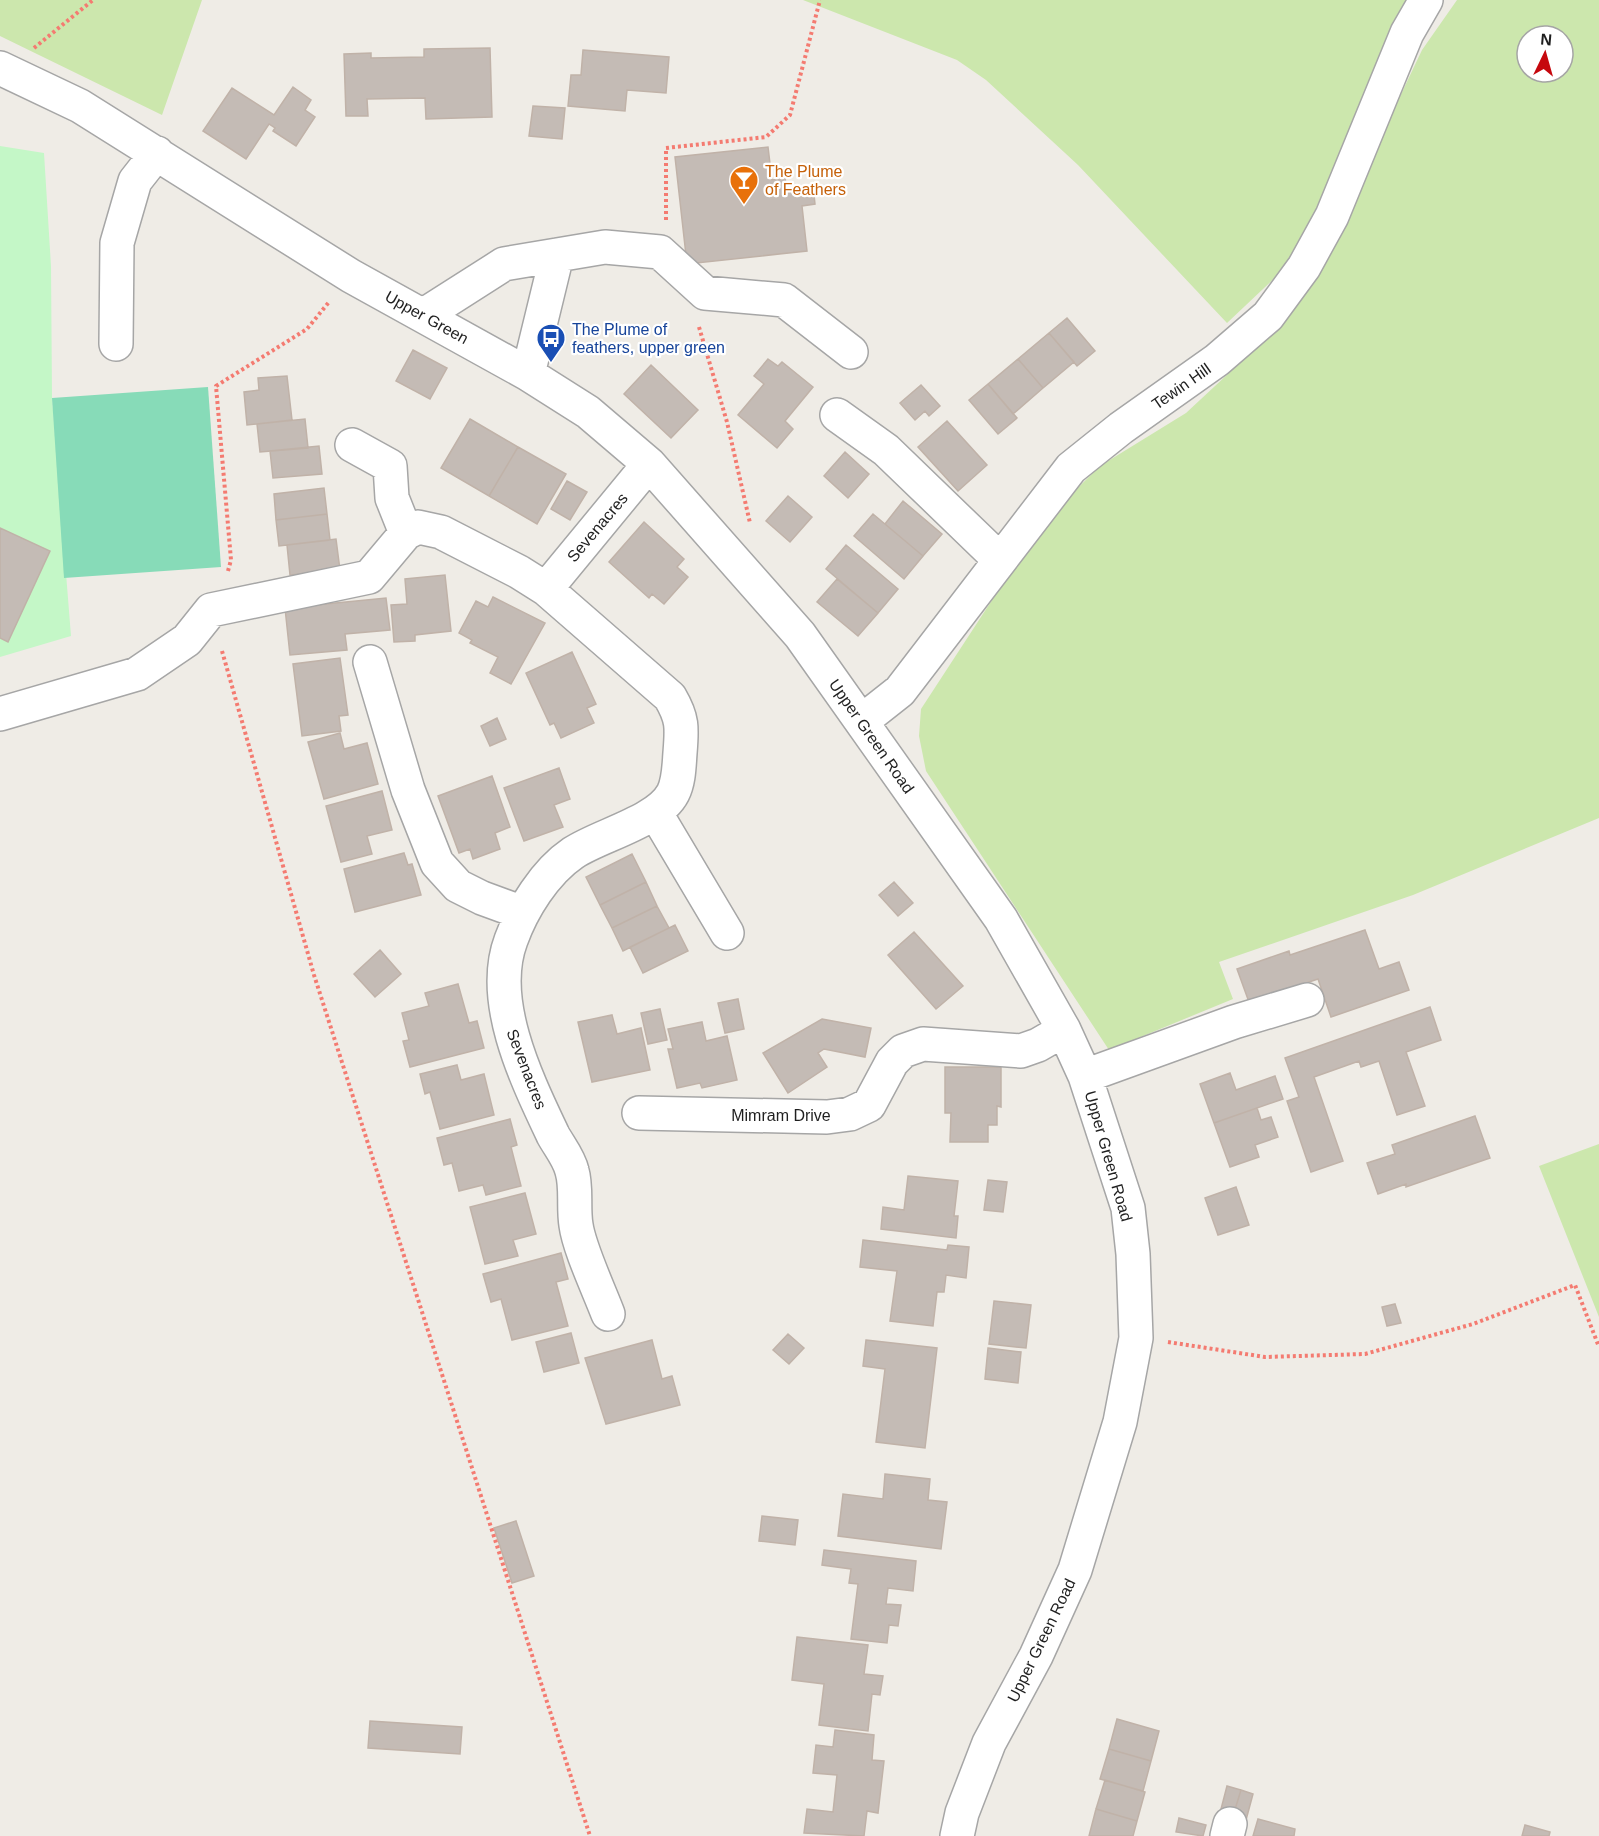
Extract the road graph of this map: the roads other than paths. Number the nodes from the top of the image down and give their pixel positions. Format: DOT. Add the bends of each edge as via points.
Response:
graph roads {
  1 [pos="1426,0"];
  2 [pos="3,69"];
  3 [pos="157,153"];
  4 [pos="557,255"];
  5 [pos="424,315"];
  6 [pos="116,344"];
  7 [pos="851,352"];
  8 [pos="528,374"];
  9 [pos="837,415"];
  10 [pos="352,446"];
  11 [pos="649,464"];
  12 [pos="406,533"];
  13 [pos="999,559"];
  14 [pos="546,589"];
  15 [pos="800,635"];
  16 [pos="370,662"];
  17 [pos="0,714"];
  18 [pos="862,721"];
  19 [pos="655,812"];
  20 [pos="523,913"];
  21 [pos="727,933"];
  22 [pos="1307,1000"];
  23 [pos="1064,1030"];
  24 [pos="1085,1076"];
  25 [pos="639,1113"];
  26 [pos="608,1314"];
  27 [pos="957,1836"];
  1 -- 13 [label="street, Tewin Hill" via="1407,33 1332,216 1304,267 1268,316 1217,360 1071,468"];
  2 -- 3 [label="street, Upper Green" via="80,106"];
  3 -- 5 [label="street, Upper Green" via="351,276"];
  3 -- 6 [label="street" via="135,182 117,243"];
  4 -- 5 [label="street" via="504,264"];
  4 -- 7 [label="street" via="605,247 660,252 705,293 784,300"];
  4 -- 8 [label="street"];
  5 -- 8 [label="street, Upper Green"];
  8 -- 11 [label="street, Upper Green" via="588,412"];
  9 -- 13 [label="street" via="886,450"];
  10 -- 12 [label="street" via="390,466 392,498"];
  11 -- 14 [label="street, Sevenacres"];
  11 -- 15 [label="street, Upper Green"];
  12 -- 14 [label="street, Sevenacres" via="418,527 441,532"];
  12 -- 17 [label="street" via="369,578 211,610 187,640 137,674"];
  13 -- 18 [label="street, Tewin Hill" via="900,691"];
  14 -- 19 [label="street, Sevenacres" via="670,697 677,709 682,722 679,771 673,794"];
  15 -- 18 [label="street, Upper Green Road"];
  16 -- 20 [label="street" via="408,790 437,863 458,886"];
  18 -- 23 [label="street, Upper Green Road" via="1001,919"];
  19 -- 20 [label="street, Sevenacres" via="573,853 551,872"];
  19 -- 21 [label="street"];
  20 -- 26 [label="street, Sevenacres" via="510,942 505,974 506,1009 514,1042 553,1135 572,1169 576,1226"];
  22 -- 24 [label="street"];
  23 -- 24 [label="street, Upper Green Road"];
  23 -- 25 [label="street, Mimram Drive" via="1021,1051 923,1044 903,1051 892,1062 870,1105 850,1114 827,1117"];
  24 -- 27 [label="street, Upper Green Road" via="1128,1208 1136,1338 1120,1422 1074,1570 1036,1656 989,1743"];
}
